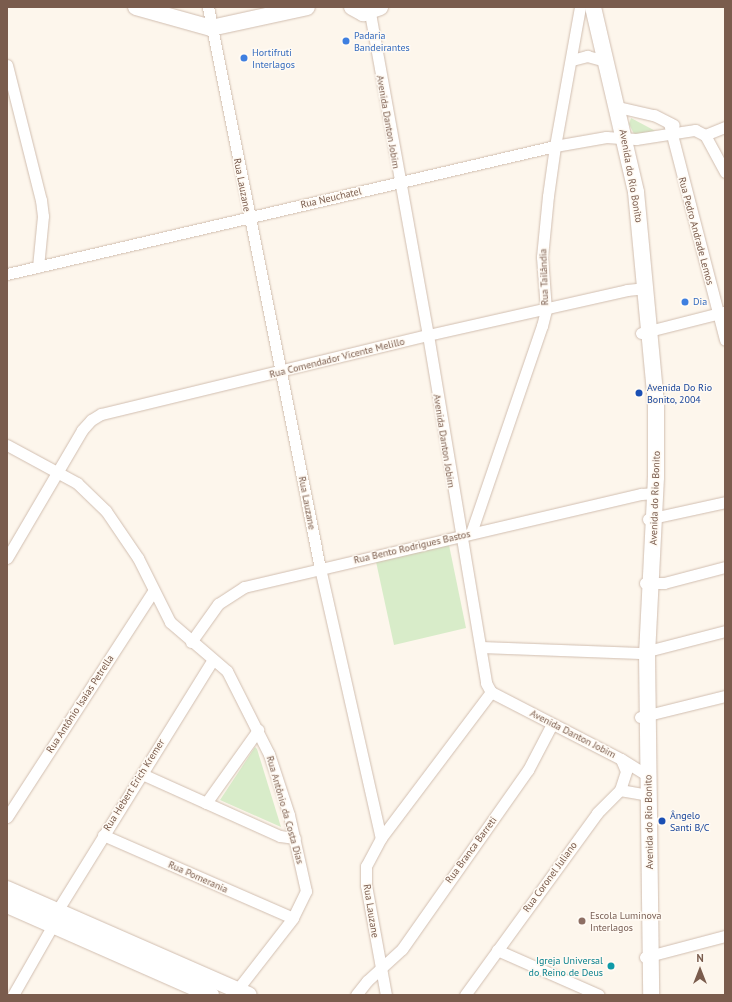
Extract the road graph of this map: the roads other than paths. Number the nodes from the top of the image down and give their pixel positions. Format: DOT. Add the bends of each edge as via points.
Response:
graph roads {
  1 [pos="136,7"];
  2 [pos="208,7"];
  3 [pos="307,7"];
  4 [pos="352,7"];
  5 [pos="580,7"];
  6 [pos="586,7"];
  7 [pos="593,7"];
  8 [pos="375,10"];
  9 [pos="212,28"];
  10 [pos="572,60"];
  11 [pos="603,62"];
  12 [pos="7,65"];
  13 [pos="618,107"];
  14 [pos="669,123"];
  15 [pos="725,127"];
  16 [pos="686,131"];
  17 [pos="671,134"];
  18 [pos="705,135"];
  19 [pos="621,139"];
  20 [pos="554,146"];
  21 [pos="724,169"];
  22 [pos="399,182"];
  23 [pos="249,218"];
  24 [pos="38,267"];
  25 [pos="7,274"];
  26 [pos="641,288"];
  27 [pos="546,310"];
  28 [pos="722,312"];
  29 [pos="646,332"];
  30 [pos="428,335"];
  31 [pos="725,340"];
  32 [pos="281,372"];
  33 [pos="7,445"];
  34 [pos="58,472"];
  35 [pos="652,493"];
  36 [pos="725,502"];
  37 [pos="651,519"];
  38 [pos="471,533"];
  39 [pos="460,536"];
  40 [pos="7,558"];
  41 [pos="725,566"];
  42 [pos="320,568"];
  43 [pos="648,583"];
  44 [pos="152,591"];
  45 [pos="725,630"];
  46 [pos="191,642"];
  47 [pos="481,647"];
  48 [pos="643,652"];
  49 [pos="213,659"];
  50 [pos="491,692"];
  51 [pos="725,696"];
  52 [pos="644,717"];
  53 [pos="552,724"];
  54 [pos="258,730"];
  55 [pos="621,758"];
  56 [pos="142,774"];
  57 [pos="644,775"];
  58 [pos="620,790"];
  59 [pos="645,796"];
  60 [pos="206,803"];
  61 [pos="7,817"];
  62 [pos="103,835"];
  63 [pos="295,838"];
  64 [pos="381,838"];
  65 [pos="7,889"];
  66 [pos="7,905"];
  67 [pos="55,918"];
  68 [pos="293,918"];
  69 [pos="725,936"];
  70 [pos="497,950"];
  71 [pos="647,957"];
  72 [pos="380,969"];
  73 [pos="239,993"];
  74 [pos="13,995"];
  75 [pos="211,995"];
  76 [pos="356,995"];
  77 [pos="386,995"];
  78 [pos="465,995"];
  79 [pos="599,995"];
  80 [pos="644,995"];
  81 [pos="651,995"];
  1 -- 9 [label="main road"];
  2 -- 9 [label="street, Rua Lauzane"];
  3 -- 9 [label="main road"];
  4 -- 8 [label="main road" via="358,12"];
  5 -- 10 [label="street, Rua Tailândia"];
  6 -- 11 [label="main road, Avenida do Rio Bonito"];
  7 -- 11 [label="main road, Avenida do Rio Bonito"];
  8 -- 22 [label="street, Avenida Danton Jobim"];
  9 -- 23 [label="street, Rua Lauzane"];
  10 -- 11 [label="street" via="587,56"];
  10 -- 20 [label="street, Rua Tailândia"];
  11 -- 13 [label="main road, Avenida do Rio Bonito"];
  11 -- 19 [label="main road, Avenida do Rio Bonito"];
  12 -- 24 [label="street" via="41,200 43,216"];
  13 -- 14 [label="street" via="629,108"];
  13 -- 19 [label="main road, Avenida do Rio Bonito"];
  14 -- 16 [label="street"];
  14 -- 17 [label="street, Rua Pedro Andrade Lemos"];
  15 -- 18 [label="street"];
  16 -- 17 [label="street, Rua Neuchatel"];
  16 -- 18 [label="street" via="695,130"];
  17 -- 19 [label="street, Rua Neuchatel"];
  17 -- 28 [label="street, Rua Pedro Andrade Lemos"];
  18 -- 21 [label="street"];
  19 -- 20 [label="street, Rua Neuchatel" via="606,137"];
  19 -- 26 [label="main road, Avenida do Rio Bonito" via="636,192"];
  20 -- 22 [label="street, Rua Neuchatel"];
  20 -- 27 [label="street, Rua Tailândia" via="542,257"];
  22 -- 23 [label="street, Rua Neuchatel"];
  22 -- 30 [label="street, Avenida Danton Jobim"];
  23 -- 24 [label="street, Rua Neuchatel"];
  23 -- 32 [label="street, Rua Lauzane"];
  24 -- 25 [label="street, Rua Neuchatel"];
  26 -- 27 [label="street, Rua Comendador Vicente Melillo"];
  26 -- 29 [label="main road, Avenida do Rio Bonito"];
  27 -- 30 [label="street, Rua Comendador Vicente Melillo"];
  27 -- 38 [label="street, Rua Tailândia" via="534,354"];
  28 -- 29 [label="street"];
  28 -- 31 [label="street, Rua Pedro Andrade Lemos"];
  29 -- 35 [label="main road, Avenida do Rio Bonito" via="656,403"];
  30 -- 32 [label="street, Rua Comendador Vicente Melillo"];
  30 -- 39 [label="street, Avenida Danton Jobim"];
  32 -- 34 [label="street, Rua Comendador Vicente Melillo" via="101,414 82,430"];
  32 -- 42 [label="street, Rua Lauzane"];
  33 -- 34 [label="street, Rua Antônio da Costa Dias"];
  34 -- 40 [label="street, Rua Comendador Vicente Melillo"];
  34 -- 44 [label="street, Rua Antônio da Costa Dias" via="77,483 113,520 138,558"];
  35 -- 37 [label="main road, Avenida do Rio Bonito"];
  35 -- 38 [label="street, Rua Bento Rodrigues Bastos"];
  36 -- 37 [label="street"];
  37 -- 43 [label="main road, Avenida do Rio Bonito"];
  38 -- 39 [label="street, Rua Bento Rodrigues Bastos"];
  39 -- 42 [label="street, Rua Bento Rodrigues Bastos"];
  39 -- 47 [label="street, Avenida Danton Jobim"];
  41 -- 43 [label="street" via="664,583"];
  42 -- 46 [label="street, Rua Bento Rodrigues Bastos" via="244,587 218,604"];
  42 -- 64 [label="street, Rua Lauzane"];
  43 -- 48 [label="main road, Avenida do Rio Bonito"];
  44 -- 46 [label="street, Rua Antônio da Costa Dias" via="170,622"];
  44 -- 61 [label="street, Rua Antônio Isaías Petrella"];
  45 -- 48 [label="street"];
  46 -- 49 [label="street, Rua Antônio da Costa Dias"];
  47 -- 48 [label="street"];
  47 -- 50 [label="street, Avenida Danton Jobim" via="486,684"];
  48 -- 52 [label="main road, Avenida do Rio Bonito"];
  49 -- 54 [label="street, Rua Antônio da Costa Dias" via="227,671"];
  49 -- 56 [label="street, Rua Hebert Erich Kremer"];
  50 -- 53 [label="street, Avenida Danton Jobim"];
  50 -- 64 [label="street"];
  51 -- 52 [label="street"];
  52 -- 57 [label="main road, Avenida do Rio Bonito"];
  53 -- 55 [label="street, Avenida Danton Jobim"];
  53 -- 72 [label="street, Rua Branca Barreti" via="528,770 487,830 402,948"];
  54 -- 60 [label="street"];
  54 -- 63 [label="street, Rua Antônio da Costa Dias" via="270,754"];
  55 -- 57 [label="street, Avenida Danton Jobim"];
  55 -- 58 [label="street, Rua Coronel Juliano" via="626,771"];
  56 -- 60 [label="street"];
  56 -- 62 [label="street, Rua Hebert Erich Kremer"];
  57 -- 59 [label="main road, Avenida do Rio Bonito"];
  58 -- 59 [label="street"];
  58 -- 70 [label="street, Rua Coronel Juliano" via="597,813"];
  59 -- 71 [label="main road, Avenida do Rio Bonito"];
  60 -- 63 [label="street" via="280,836"];
  62 -- 67 [label="street, Rua Hebert Erich Kremer"];
  62 -- 68 [label="street, Rua Pomerania"];
  63 -- 68 [label="street, Rua Antônio da Costa Dias" via="306,891"];
  64 -- 72 [label="street, Rua Lauzane" via="366,866 366,885"];
  65 -- 67 [label="main road"];
  66 -- 67 [label="main road"];
  67 -- 73 [label="main road"];
  67 -- 74 [label="street, Rua Hebert Erich Kremer"];
  67 -- 75 [label="main road"];
  68 -- 73 [label="street, Rua Antônio da Costa Dias"];
  69 -- 71 [label="street"];
  70 -- 78 [label="street, Rua Coronel Juliano"];
  70 -- 79 [label="street"];
  71 -- 80 [label="main road, Avenida do Rio Bonito"];
  71 -- 81 [label="main road, Avenida do Rio Bonito"];
  72 -- 76 [label="street, Rua Branca Barreti"];
  72 -- 77 [label="street, Rua Lauzane"];
}
